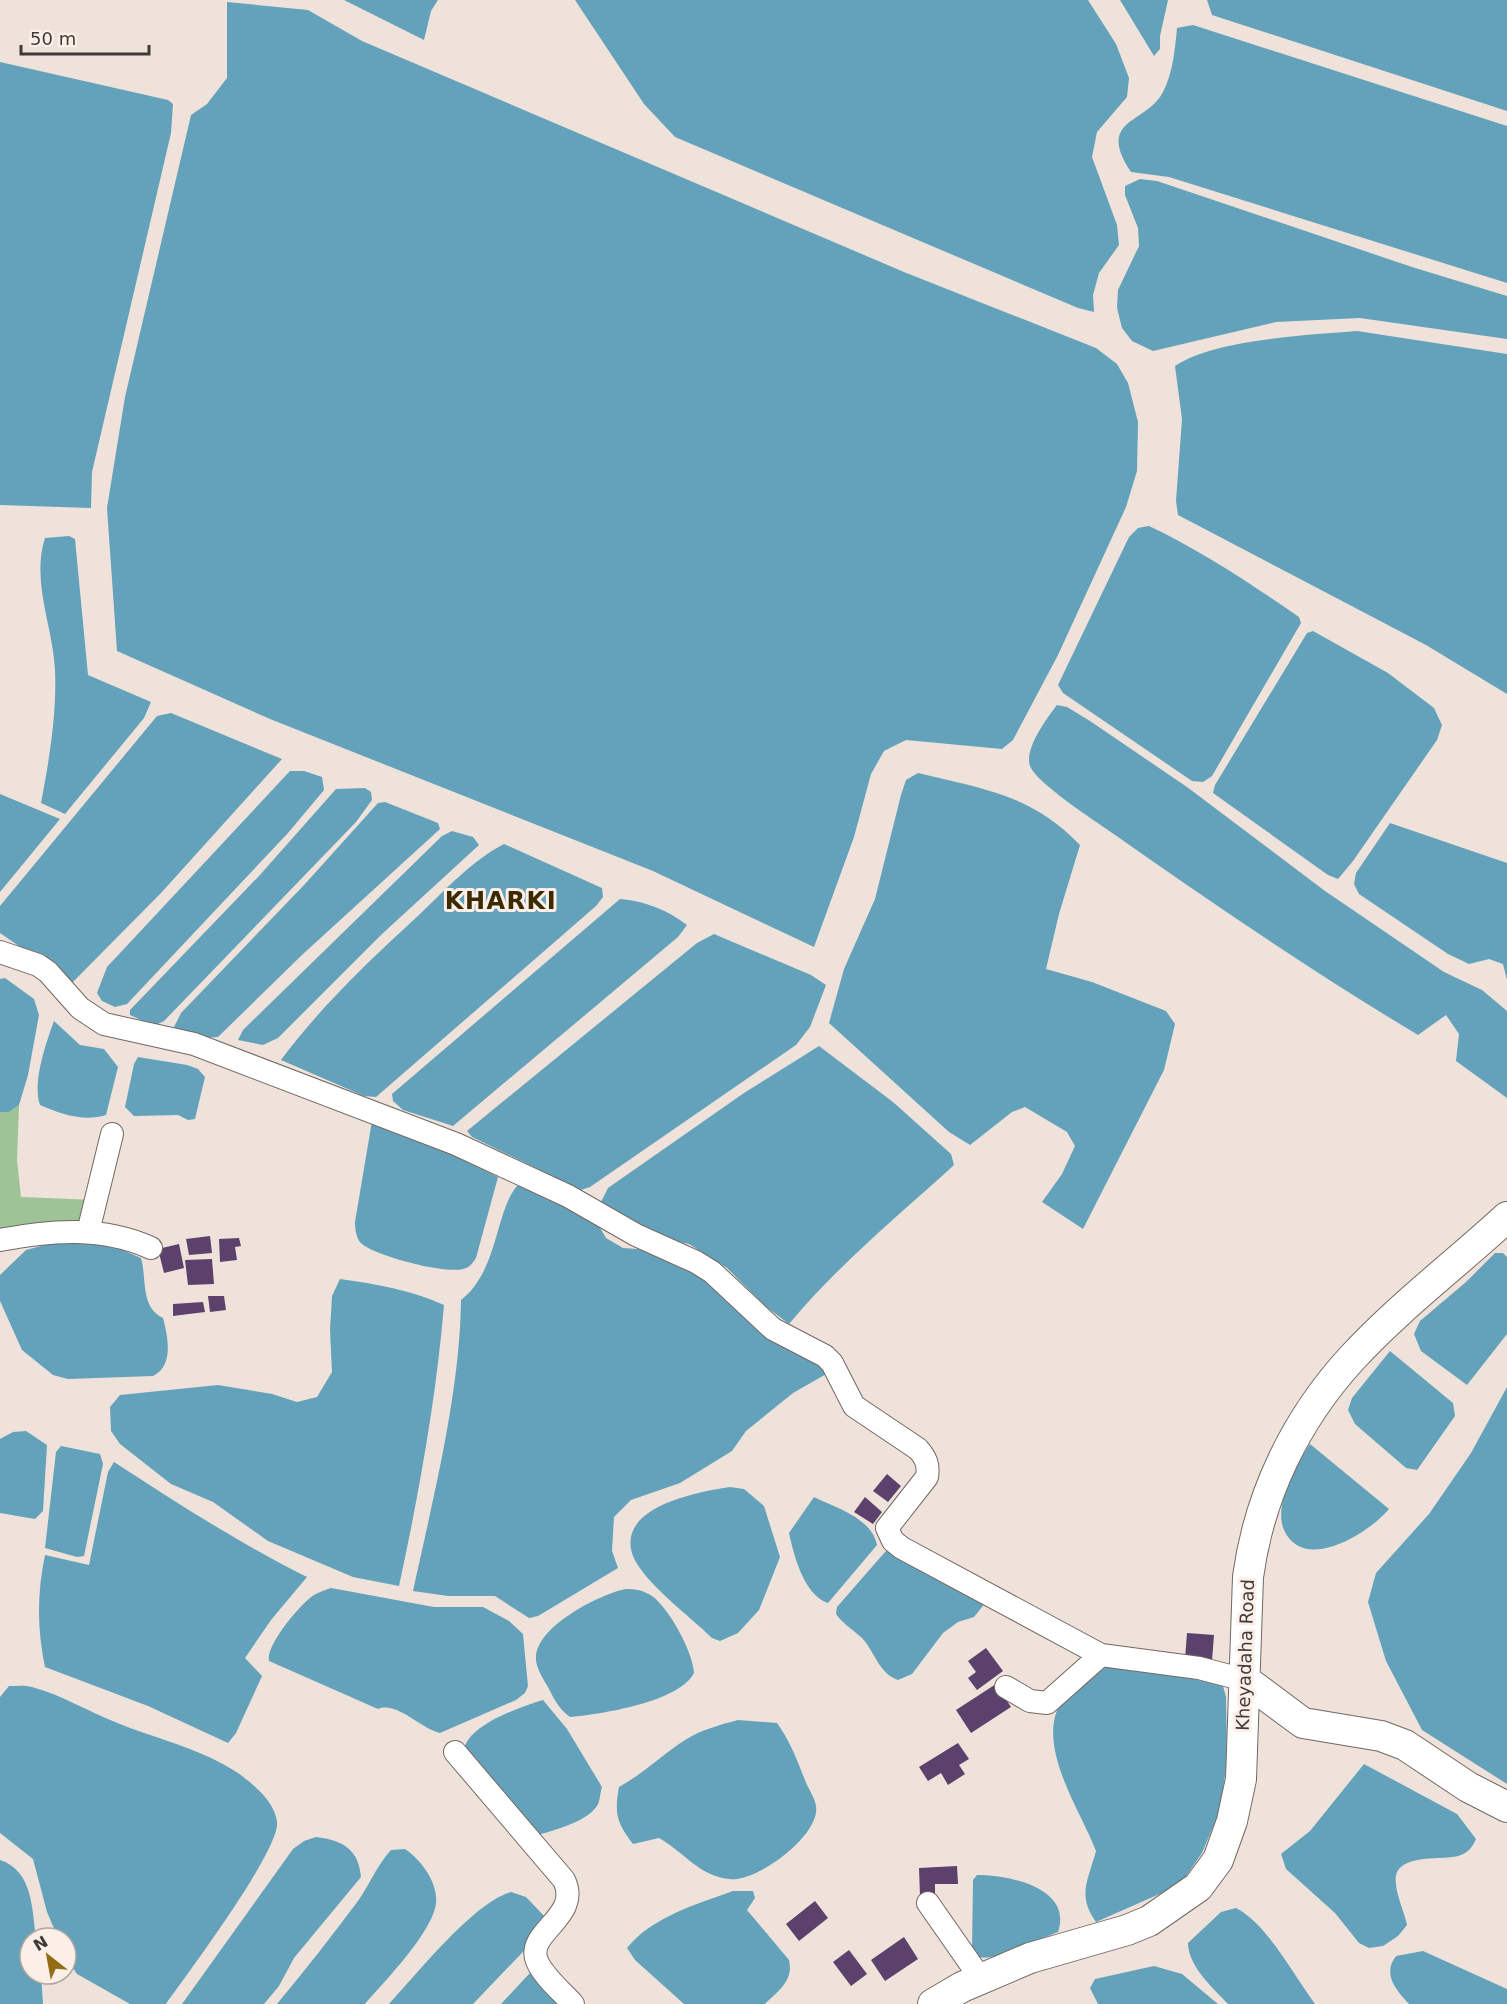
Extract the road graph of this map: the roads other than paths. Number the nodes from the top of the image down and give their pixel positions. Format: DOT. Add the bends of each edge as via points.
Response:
graph roads {
  1 [pos="0,952"];
  2 [pos="112,1134"];
  3 [pos="1507,1216"];
  4 [pos="88,1232"];
  5 [pos="0,1240"];
  6 [pos="151,1248"];
  7 [pos="1101,1655"];
  8 [pos="1245,1680"];
  9 [pos="1006,1687"];
  10 [pos="455,1752"];
  11 [pos="1507,1808"];
  12 [pos="928,1903"];
  13 [pos="981,1979"];
  14 [pos="573,2004"];
  15 [pos="933,2004"];
  1 -- 7 [label="street" via="38,965 80,1008 104,1024 194,1044 456,1144 568,1196 712,1272 773,1329 825,1356 854,1406 925,1457 927,1477 887,1527 892,1541"];
  2 -- 4 [label="street"];
  3 -- 8 [label="main road, Kheyadaha Road" via="1352,1358 1319,1399 1287,1449 1252,1546"];
  4 -- 5 [label="street" via="41,1233"];
  4 -- 6 [label="street" via="132,1239"];
  7 -- 8 [label="street" via="1199,1668"];
  7 -- 9 [label="street" via="1047,1703 1030,1701"];
  8 -- 11 [label="main road" via="1303,1723 1381,1736 1405,1745"];
  8 -- 13 [label="main road, Kheyadaha Road" via="1241,1779 1234,1810 1218,1860 1198,1887 1156,1916 1126,1930 1030,1959"];
  10 -- 14 [label="street" via="569,1890 566,1904 535,1951 537,1962"];
  12 -- 13 [label="street"];
  13 -- 15 [label="main road, Kheyadaha Road"];
}
